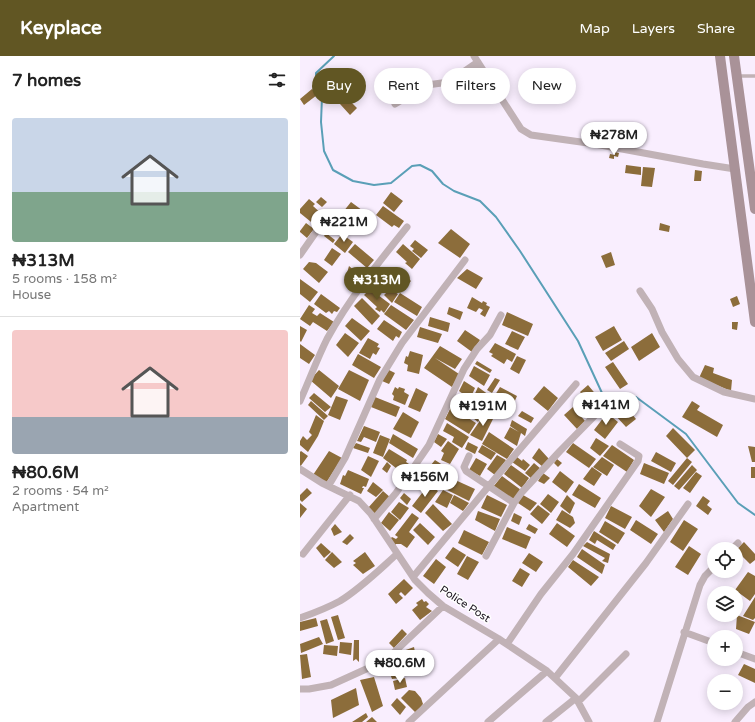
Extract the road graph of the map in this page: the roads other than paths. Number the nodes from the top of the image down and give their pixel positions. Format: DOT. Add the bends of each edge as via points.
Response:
graph roads {
  1 [pos="720,56"];
  2 [pos="734,56"];
  3 [pos="476,59"];
  4 [pos="736,76"];
  5 [pos="755,76"];
  6 [pos="433,84"];
  7 [pos="735,169"];
  8 [pos="755,209"];
  9 [pos="329,216"];
  10 [pos="407,227"];
  11 [pos="300,255"];
  12 [pos="464,260"];
  13 [pos="640,291"];
  14 [pos="501,314"];
  15 [pos="755,322"];
  16 [pos="576,384"];
  17 [pos="612,398"];
  18 [pos="755,399"];
  19 [pos="300,401"];
  20 [pos="620,444"];
  21 [pos="469,456"];
  22 [pos="300,469"];
  23 [pos="328,486"];
  24 [pos="488,486"];
  25 [pos="350,496"];
  26 [pos="514,503"];
  27 [pos="688,504"];
  28 [pos="374,519"];
  29 [pos="303,554"];
  30 [pos="397,554"];
  31 [pos="486,556"];
  32 [pos="707,575"];
  33 [pos="413,576"];
  34 [pos="443,606"];
  35 [pos="300,618"];
  36 [pos="684,632"];
  37 [pos="499,639"];
  38 [pos="707,640"];
  39 [pos="507,644"];
  40 [pos="626,654"];
  41 [pos="743,655"];
  42 [pos="755,659"];
  43 [pos="547,671"];
  44 [pos="555,678"];
  45 [pos="300,689"];
  46 [pos="577,700"];
  47 [pos="755,702"];
  48 [pos="409,722"];
  49 [pos="488,722"];
  50 [pos="546,722"];
  51 [pos="589,722"];
  52 [pos="657,722"];
  53 [pos="735,722"];
  1 -- 7 [label="main road"];
  2 -- 4 [label="main road"];
  3 -- 6 [label="street" via="449,82"];
  3 -- 7 [label="street" via="521,129 531,135"];
  4 -- 5 [label="lane"];
  4 -- 8 [label="main road"];
  7 -- 15 [label="main road"];
  9 -- 11 [label="street"];
  10 -- 19 [label="street" via="370,273 328,338"];
  12 -- 23 [label="street" via="402,343 380,378 345,458"];
  13 -- 18 [label="street" via="678,359 693,377 724,392"];
  14 -- 28 [label="street" via="490,335 464,369 426,450"];
  16 -- 24 [label="street"];
  17 -- 26 [label="street"];
  20 -- 39 [label="street" via="639,456 638,461"];
  21 -- 24 [label="street" via="464,467 466,471"];
  22 -- 23 [label="street, Police Post"];
  23 -- 25 [label="street, Police Post"];
  24 -- 26 [label="street"];
  24 -- 33 [label="street"];
  25 -- 28 [label="street, Police Post" via="359,500"];
  25 -- 29 [label="street"];
  26 -- 31 [label="street"];
  27 -- 44 [label="street" via="646,563"];
  28 -- 30 [label="street, Police Post"];
  30 -- 33 [label="street, Police Post"];
  30 -- 35 [label="street" via="365,583 340,601"];
  32 -- 36 [label="street" via="700,585"];
  33 -- 34 [label="street, Police Post"];
  34 -- 37 [label="street, Police Post"];
  34 -- 45 [label="street" via="386,660 331,684"];
  36 -- 38 [label="street"];
  36 -- 52 [label="street"];
  37 -- 39 [label="street, Police Post"];
  37 -- 48 [label="street"];
  39 -- 43 [label="street, Police Post"];
  40 -- 46 [label="street"];
  41 -- 42 [label="street"];
  43 -- 44 [label="street, Police Post"];
  43 -- 49 [label="street"];
  44 -- 46 [label="street, Police Post"];
  46 -- 50 [label="street"];
  46 -- 51 [label="street, Police Post"];
  47 -- 53 [label="street"];
}
